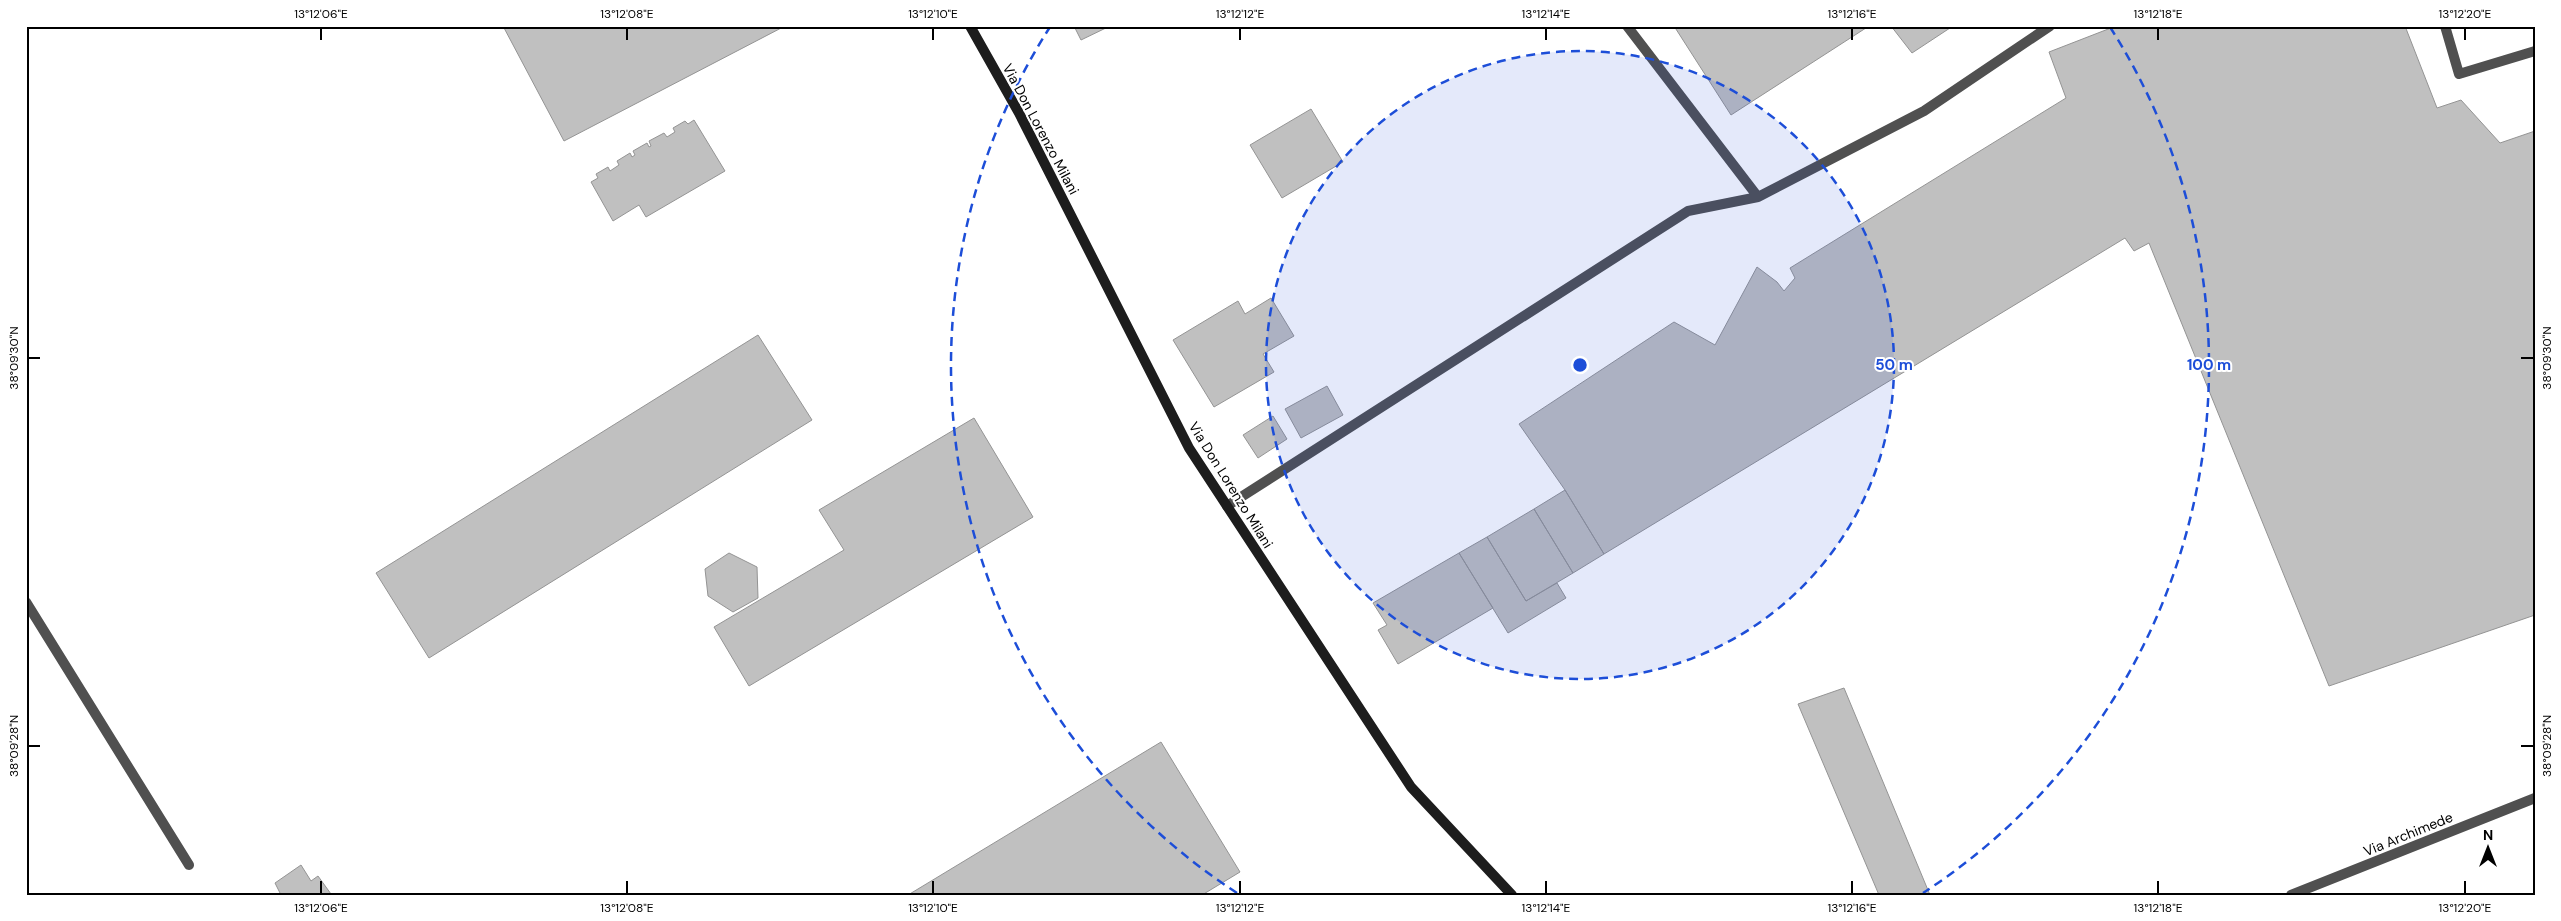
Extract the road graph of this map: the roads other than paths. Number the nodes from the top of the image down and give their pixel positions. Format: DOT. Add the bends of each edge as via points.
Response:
graph roads {
  1 [pos="970,26"];
  2 [pos="1627,26"];
  3 [pos="2050,26"];
  4 [pos="2445,26"];
  5 [pos="2535,51"];
  6 [pos="1758,197"];
  7 [pos="1227,506"];
  8 [pos="26,602"];
  9 [pos="2535,798"];
  10 [pos="189,865"];
  11 [pos="1512,895"];
  12 [pos="2292,895"];
  1 -- 7 [label="street, Via Don Lorenzo Milani" via="1019,113 1189,448"];
  2 -- 6 [label="street"];
  3 -- 6 [label="street" via="1924,111"];
  4 -- 5 [label="street" via="2459,74"];
  6 -- 7 [label="street" via="1688,211"];
  7 -- 11 [label="street, Via Don Lorenzo Milani" via="1411,787"];
  8 -- 10 [label="street"];
  9 -- 12 [label="street, Via Archimede"];
}
